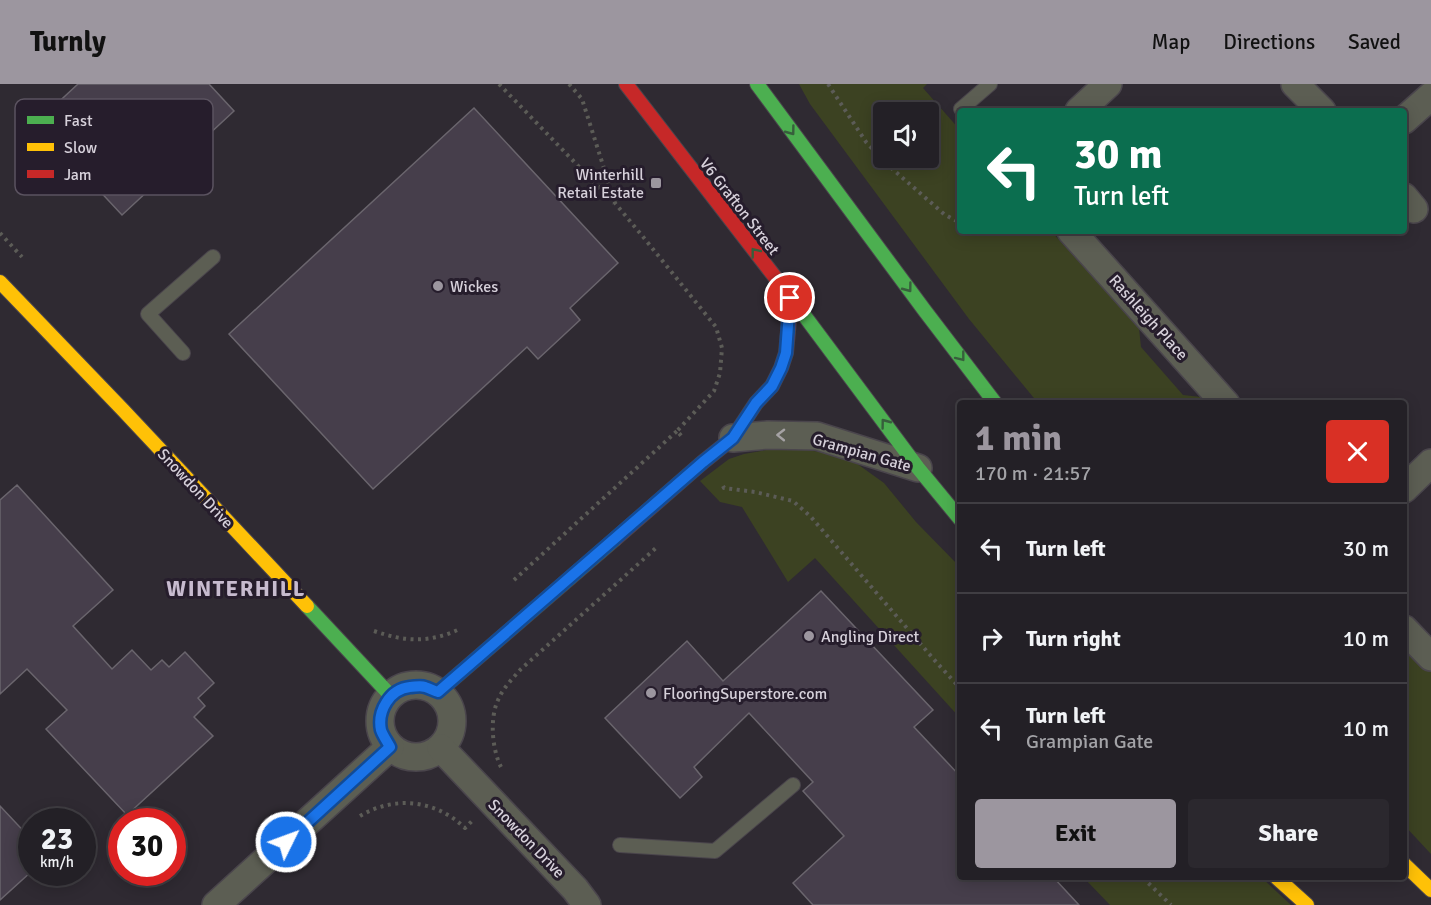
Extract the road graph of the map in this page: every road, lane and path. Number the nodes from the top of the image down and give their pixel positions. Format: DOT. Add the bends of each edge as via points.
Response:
graph roads {
  1 [pos="499,84"];
  2 [pos="626,84"];
  3 [pos="757,84"];
  4 [pos="828,84"];
  5 [pos="990,84"];
  6 [pos="1108,84"];
  7 [pos="1294,84"];
  8 [pos="1431,96"];
  9 [pos="962,108"];
  10 [pos="1082,108"];
  11 [pos="1319,108"];
  12 [pos="1407,117"];
  13 [pos="615,203"];
  14 [pos="957,221"];
  15 [pos="0,233"];
  16 [pos="1074,234"];
  17 [pos="23,257"];
  18 [pos="213,257"];
  19 [pos="0,282"];
  20 [pos="790,298"];
  21 [pos="183,353"];
  22 [pos="993,400"];
  23 [pos="1222,400"];
  24 [pos="677,431"];
  25 [pos="733,438"];
  26 [pos="1431,463"];
  27 [pos="918,468"];
  28 [pos="1407,486"];
  29 [pos="957,515"];
  30 [pos="661,544"];
  31 [pos="514,581"];
  32 [pos="468,623"];
  33 [pos="369,629"];
  34 [pos="1407,632"];
  35 [pos="1431,657"];
  36 [pos="438,692"];
  37 [pos="391,696"];
  38 [pos="390,747"];
  39 [pos="441,748"];
  40 [pos="793,785"];
  41 [pos="492,801"];
  42 [pos="355,819"];
  43 [pos="620,845"];
  44 [pos="1407,867"];
  45 [pos="1145,880"];
  46 [pos="1279,880"];
  47 [pos="1431,890"];
  48 [pos="216,905"];
  49 [pos="587,905"];
  50 [pos="1171,905"];
  51 [pos="1307,905"];
  1 -- 13 [label="path"];
  20 -- 2 [label="street, V6 Grafton Street, one-way"];
  3 -- 22 [label="street, one-way"];
  4 -- 14 [label="path" via="866,142 944,214"];
  5 -- 9 [label="lane"];
  6 -- 10 [label="street"];
  7 -- 11 [label="street"];
  8 -- 12 [label="street"];
  15 -- 17 [label="path"];
  16 -- 23 [label="street, Rashleigh Place"];
  18 -- 21 [label="lane" via="148,314"];
  19 -- 37 [label="street, Snowdon Drive"];
  20 -- 25 [label="street" via="786,353 781,368"];
  27 -- 20 [label="street, V6 Grafton Street, one-way"];
  24 -- 31 [label="path"];
  27 -- 25 [label="street, Grampian Gate, one-way" via="817,436"];
  25 -- 36 [label="street"];
  26 -- 28 [label="street"];
  27 -- 29 [label="street, V6 Grafton Street"];
  30 -- 41 [label="path" via="507,685 497,701 492,725 499,764 509,783"];
  32 -- 33 [label="path" via="447,635 429,639 409,640"];
  34 -- 35 [label="street"];
  36 -- 37 [label="street" via="423,686 405,687"];
  36 -- 39 [label="street" via="447,701 453,723"];
  37 -- 38 [label="street" via="381,716 381,729"];
  38 -- 39 [label="street" via="410,757 429,755"];
  38 -- 48 [label="street"];
  39 -- 41 [label="street, Snowdon Drive"];
  40 -- 43 [label="lane" via="715,851"];
  41 -- 42 [label="path" via="465,828 446,813 405,802 370,810"];
  41 -- 49 [label="street, Snowdon Drive"];
  44 -- 47 [label="street"];
  45 -- 50 [label="path"];
  46 -- 51 [label="street"];
}
